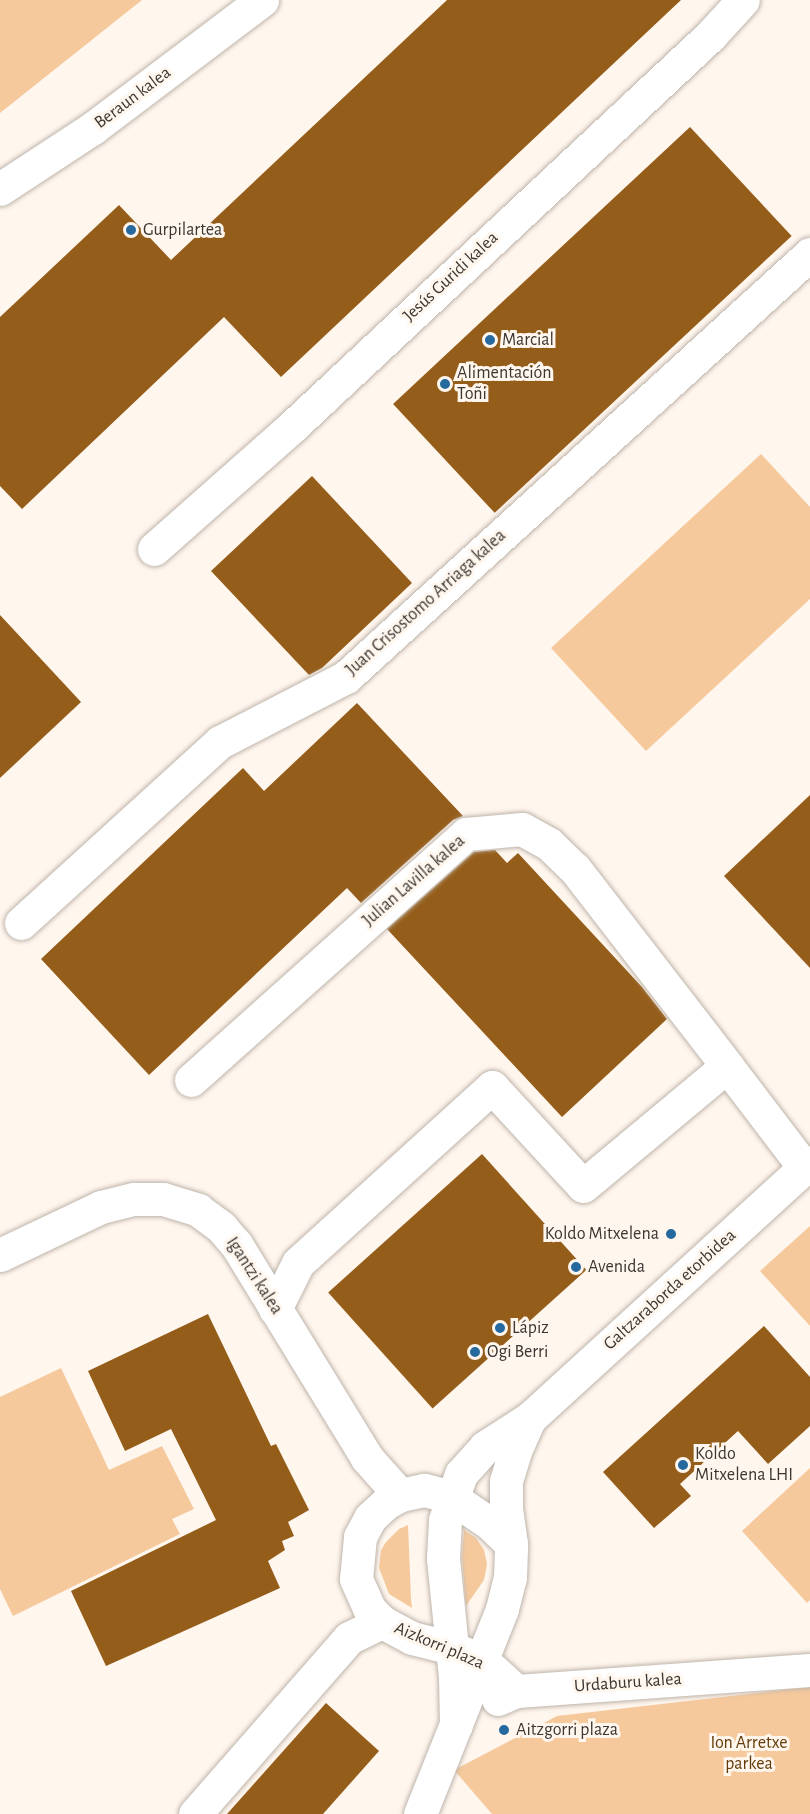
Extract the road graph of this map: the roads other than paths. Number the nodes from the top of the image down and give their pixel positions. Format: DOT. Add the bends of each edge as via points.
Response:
graph roads {
  1 [pos="262,0"];
  2 [pos="743,0"];
  3 [pos="0,189"];
  4 [pos="810,254"];
  5 [pos="154,549"];
  6 [pos="21,923"];
  7 [pos="727,1066"];
  8 [pos="191,1080"];
  9 [pos="807,1164"];
  10 [pos="0,1255"];
  11 [pos="275,1309"];
  12 [pos="530,1418"];
  13 [pos="400,1495"];
  14 [pos="451,1497"];
  15 [pos="511,1544"];
  16 [pos="382,1622"];
  17 [pos="452,1648"];
  18 [pos="483,1661"];
  19 [pos="810,1670"];
  20 [pos="516,1691"];
  21 [pos="456,1725"];
  22 [pos="195,1814"];
  23 [pos="420,1814"];
  1 -- 3 [label="street, Beraun kalea" via="93,128"];
  2 -- 5 [label="street, Jesús Guridi kalea" via="703,43 294,425"];
  4 -- 6 [label="street, Juan Crisostomo Arriaga kalea" via="346,677 220,742"];
  7 -- 8 [label="street, Julian Lavilla kalea" via="575,869 549,844 522,828 466,834"];
  7 -- 9 [label="street, Julian Lavilla kalea"];
  7 -- 11 [label="street" via="583,1186 492,1087 298,1263"];
  9 -- 12 [label="street, Galtzaraborda etorbidea"];
  10 -- 11 [label="street, Igantzi kalea" via="101,1207 134,1199 163,1199 198,1210 221,1227 236,1244"];
  11 -- 13 [label="street, Igantzi kalea" via="367,1458"];
  12 -- 14 [label="street, Galtzaraborda etorbidea" via="485,1447 461,1474"];
  12 -- 15 [label="street, Galtzaraborda etorbidea" via="506,1481"];
  13 -- 14 [label="street" via="424,1490"];
  13 -- 16 [label="street, Aizkorri plaza" via="370,1518 360,1537 356,1579 370,1610"];
  14 -- 15 [label="street"];
  14 -- 17 [label="street, Galtzaraborda etorbidea" via="443,1558"];
  15 -- 18 [label="street, Galtzaraborda etorbidea" via="510,1578"];
  16 -- 17 [label="street, Aizkorri plaza" via="412,1638"];
  16 -- 22 [label="street" via="349,1638"];
  17 -- 18 [label="street, Aizkorri plaza"];
  17 -- 21 [label="street, Galtzaraborda etorbidea"];
  18 -- 20 [label="street, Aizkorri plaza"];
  18 -- 21 [label="street, Galtzaraborda etorbidea"];
  19 -- 20 [label="street, Urdaburu kalea"];
  20 -- 21 [label="street, Urdaburu kalea" via="486,1704"];
  21 -- 23 [label="street, Galtzaraborda etorbidea"];
}
